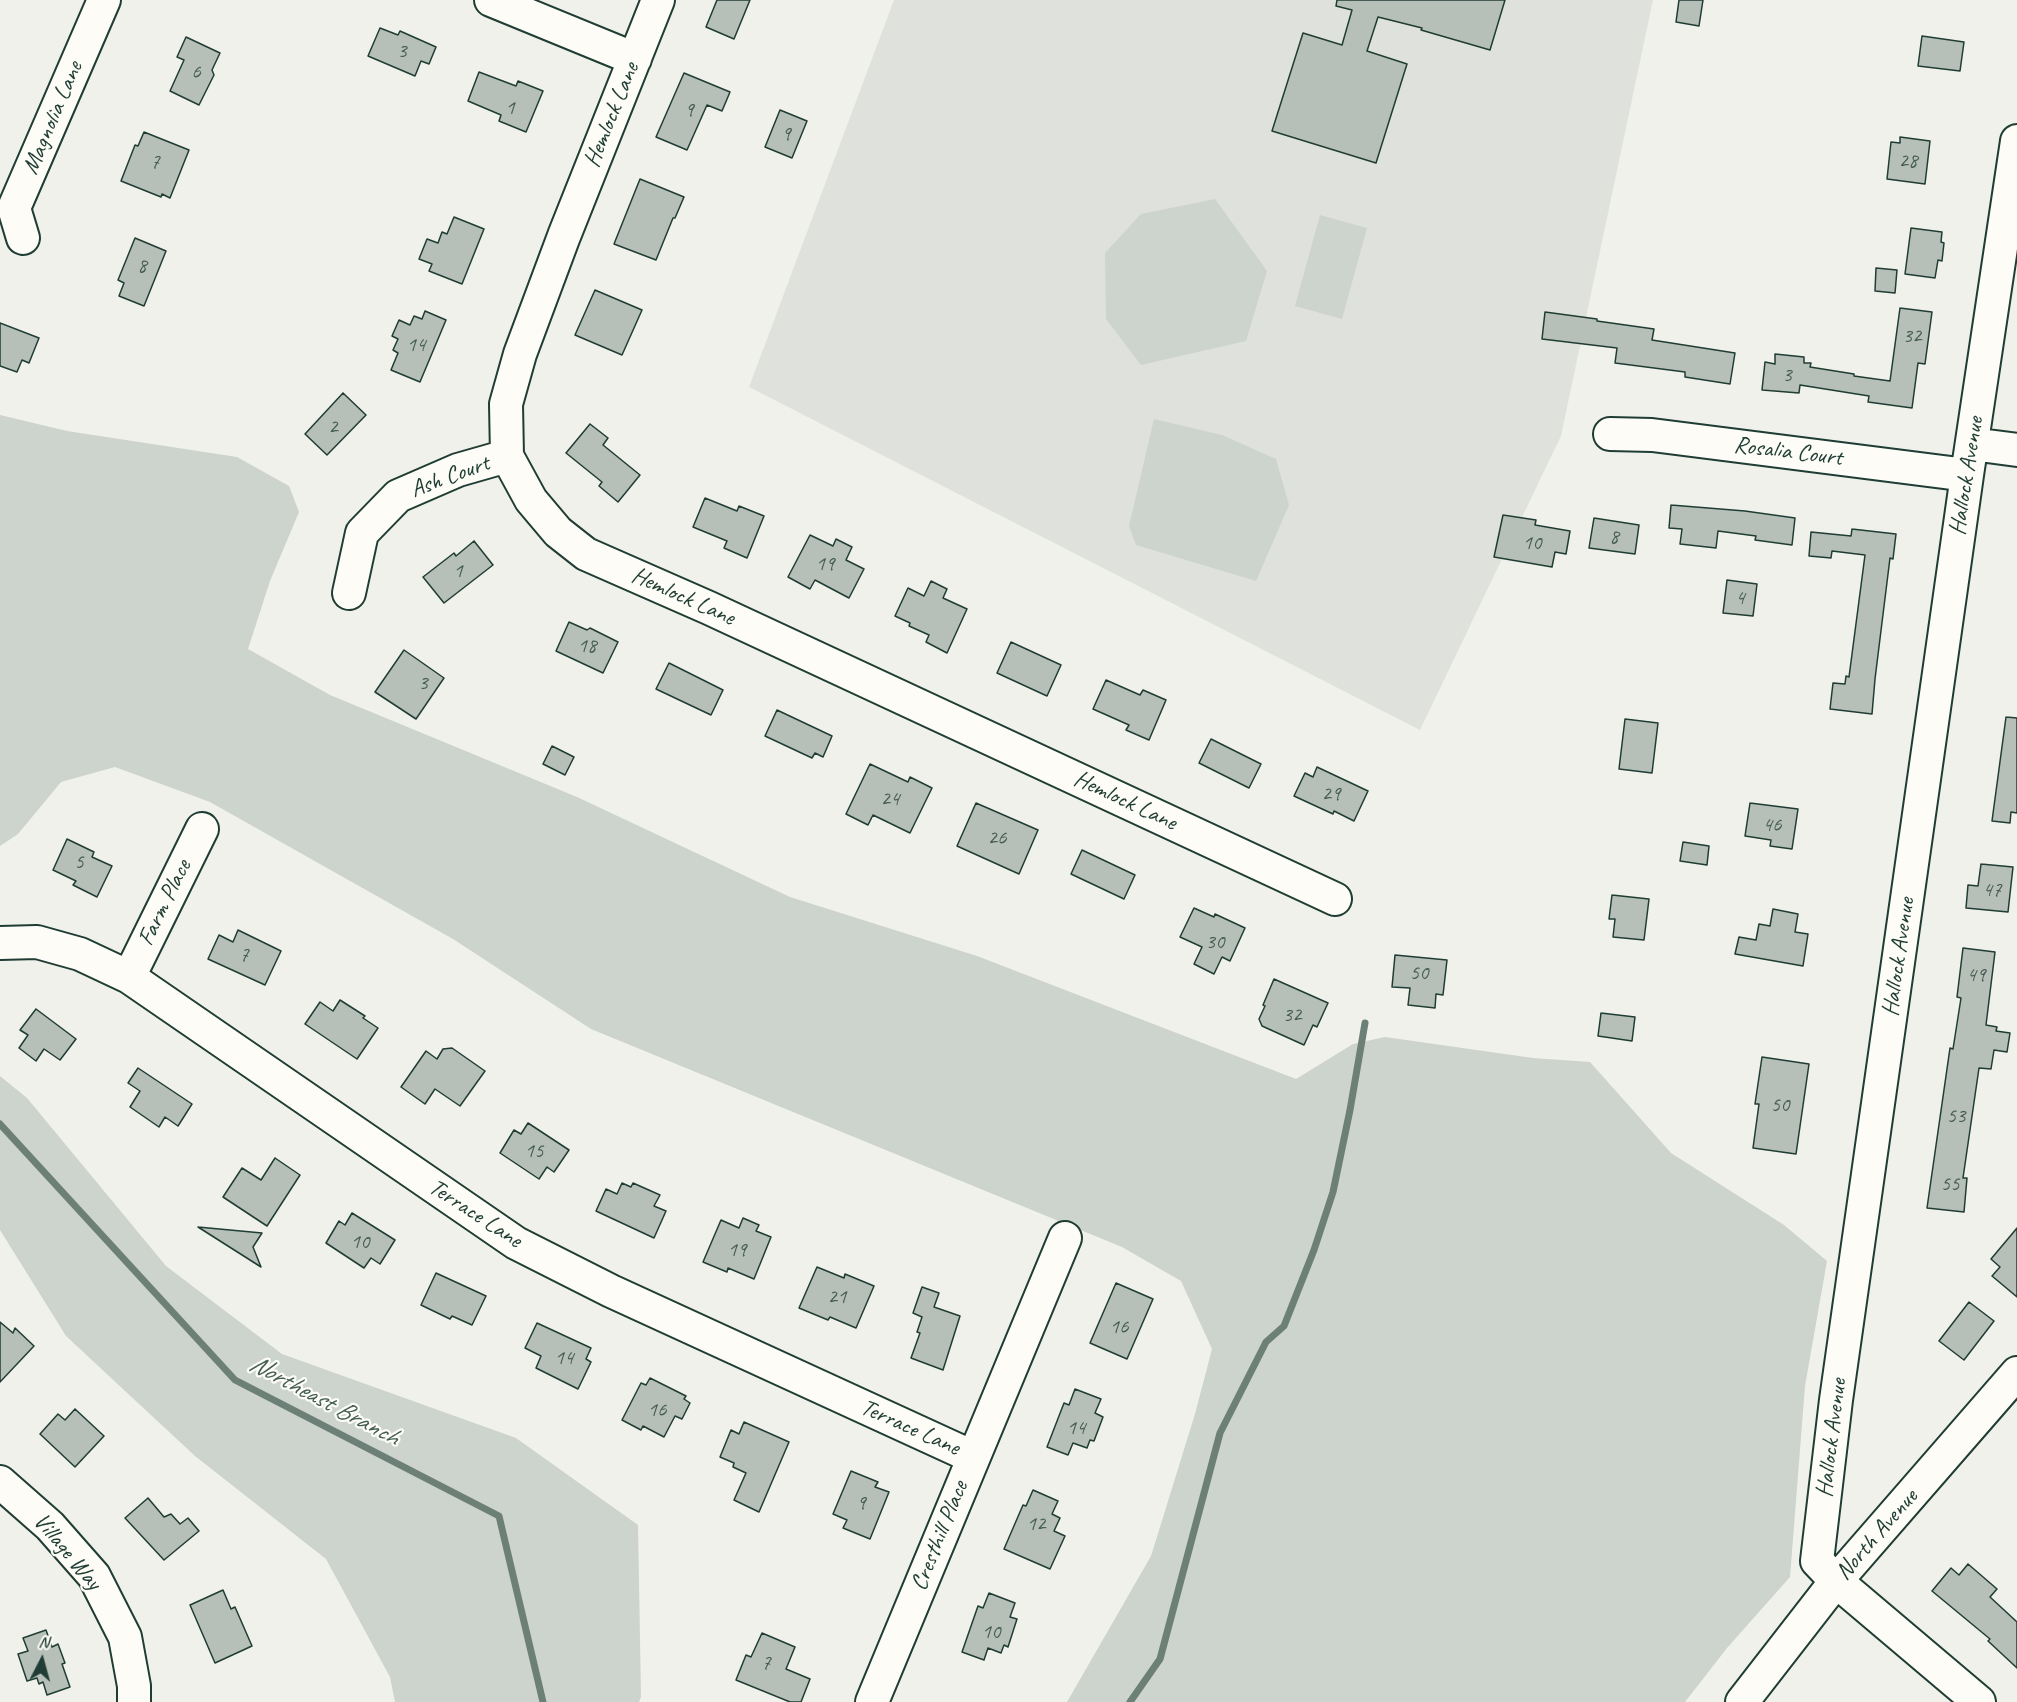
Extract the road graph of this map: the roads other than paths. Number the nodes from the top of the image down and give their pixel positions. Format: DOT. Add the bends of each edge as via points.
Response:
graph roads {
  1 [pos="105,0"];
  2 [pos="491,0"];
  3 [pos="658,0"];
  4 [pos="635,59"];
  5 [pos="2017,141"];
  6 [pos="23,238"];
  7 [pos="1610,434"];
  8 [pos="1972,444"];
  9 [pos="2017,450"];
  10 [pos="507,456"];
  11 [pos="1967,475"];
  12 [pos="349,593"];
  13 [pos="202,830"];
  14 [pos="1335,899"];
  15 [pos="0,943"];
  16 [pos="129,977"];
  17 [pos="1065,1238"];
  18 [pos="2017,1373"];
  19 [pos="973,1456"];
  20 [pos="0,1482"];
  21 [pos="1836,1581"];
  22 [pos="135,1702"];
  23 [pos="872,1702"];
  24 [pos="1742,1702"];
  25 [pos="1979,1702"];
  1 -- 6 [label="street, Magnolia Lane" via="14,208"];
  2 -- 4 [label="street"];
  3 -- 4 [label="street, Hemlock Lane"];
  4 -- 10 [label="street, Hemlock Lane" via="519,354 506,404"];
  5 -- 8 [label="street, Hallock Avenue"];
  7 -- 11 [label="street, Rosalia Court" via="1652,435"];
  8 -- 9 [label="street"];
  8 -- 11 [label="street, Hallock Avenue"];
  10 -- 12 [label="street, Ash Court" via="458,470 398,496 362,533"];
  10 -- 14 [label="street, Hemlock Lane" via="538,508 558,532 586,554"];
  11 -- 21 [label="street, Hallock Avenue" via="1836,1400 1817,1561"];
  13 -- 16 [label="street, Farm Place"];
  15 -- 16 [label="street, Terrace Lane" via="37,942 80,954"];
  16 -- 19 [label="street, Terrace Lane" via="516,1243 611,1291"];
  17 -- 19 [label="street, Cresthill Place"];
  18 -- 21 [label="street, North Avenue"];
  19 -- 23 [label="street, Cresthill Place"];
  20 -- 22 [label="street, Village Way" via="50,1526 93,1576 124,1636"];
  21 -- 24 [label="street, North Avenue"];
  21 -- 25 [label="street, Hallock Avenue"];
}
